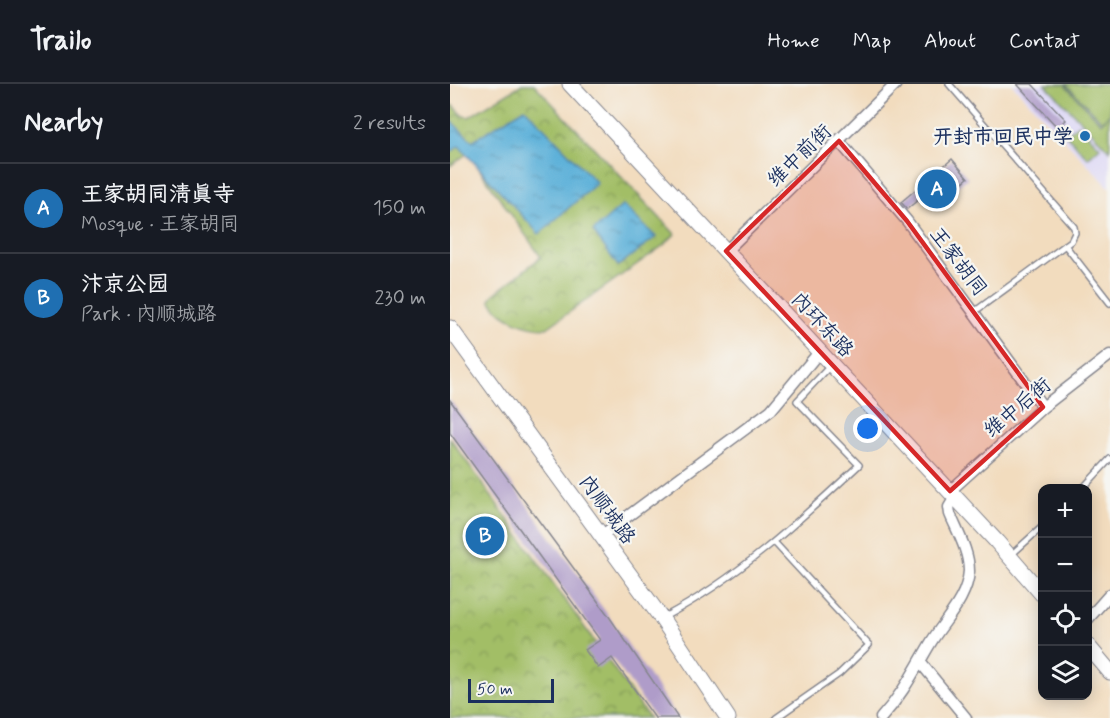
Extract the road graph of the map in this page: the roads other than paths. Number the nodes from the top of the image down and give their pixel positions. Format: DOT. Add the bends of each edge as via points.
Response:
graph roads {
  1 [pos="570,84"];
  2 [pos="896,84"];
  3 [pos="949,84"];
  4 [pos="839,141"];
  5 [pos="1065,245"];
  6 [pos="726,251"];
  7 [pos="1110,303"];
  8 [pos="974,312"];
  9 [pos="450,328"];
  10 [pos="820,351"];
  11 [pos="1110,355"];
  12 [pos="832,364"];
  13 [pos="1043,407"];
  14 [pos="1110,459"];
  15 [pos="1088,484"];
  16 [pos="952,494"];
  17 [pos="1038,531"];
  18 [pos="601,536"];
  19 [pos="775,543"];
  20 [pos="1010,556"];
  21 [pos="1040,592"];
  22 [pos="1110,594"];
  23 [pos="1092,615"];
  24 [pos="662,619"];
  25 [pos="1092,651"];
  26 [pos="920,662"];
  27 [pos="1110,672"];
  28 [pos="728,718"];
  29 [pos="776,718"];
  30 [pos="881,718"];
  31 [pos="966,718"];
  1 -- 6 [label="street, 内环东路"];
  2 -- 4 [label="street, 维中前街"];
  3 -- 5 [label="lane" via="1074,227 1074,238"];
  4 -- 6 [label="street, 维中前街"];
  4 -- 8 [label="street, 王家胡同" via="907,221"];
  5 -- 7 [label="lane"];
  5 -- 8 [label="lane"];
  6 -- 10 [label="street, 内环东路"];
  8 -- 13 [label="street, 王家胡同"];
  9 -- 18 [label="street, 内顺城路"];
  10 -- 12 [label="street, 内环东路"];
  10 -- 18 [label="street" via="763,417"];
  11 -- 13 [label="street, 维中后街"];
  12 -- 16 [label="street, 内环东路"];
  12 -- 19 [label="lane" via="797,401 859,465"];
  13 -- 16 [label="street, 维中后街"];
  14 -- 15 [label="lane"];
  16 -- 20 [label="street, 内环东路"];
  16 -- 26 [label="street" via="950,514 968,559 966,588"];
  17 -- 20 [label="lane"];
  18 -- 24 [label="street, 内顺城路"];
  19 -- 24 [label="lane" via="715,588"];
  19 -- 29 [label="lane" via="869,645 839,674"];
  20 -- 21 [label="street, 内环东路"];
  22 -- 23 [label="street"];
  24 -- 28 [label="street, 内顺城路"];
  25 -- 27 [label="street"];
  26 -- 30 [label="street"];
  26 -- 31 [label="street"];
}
